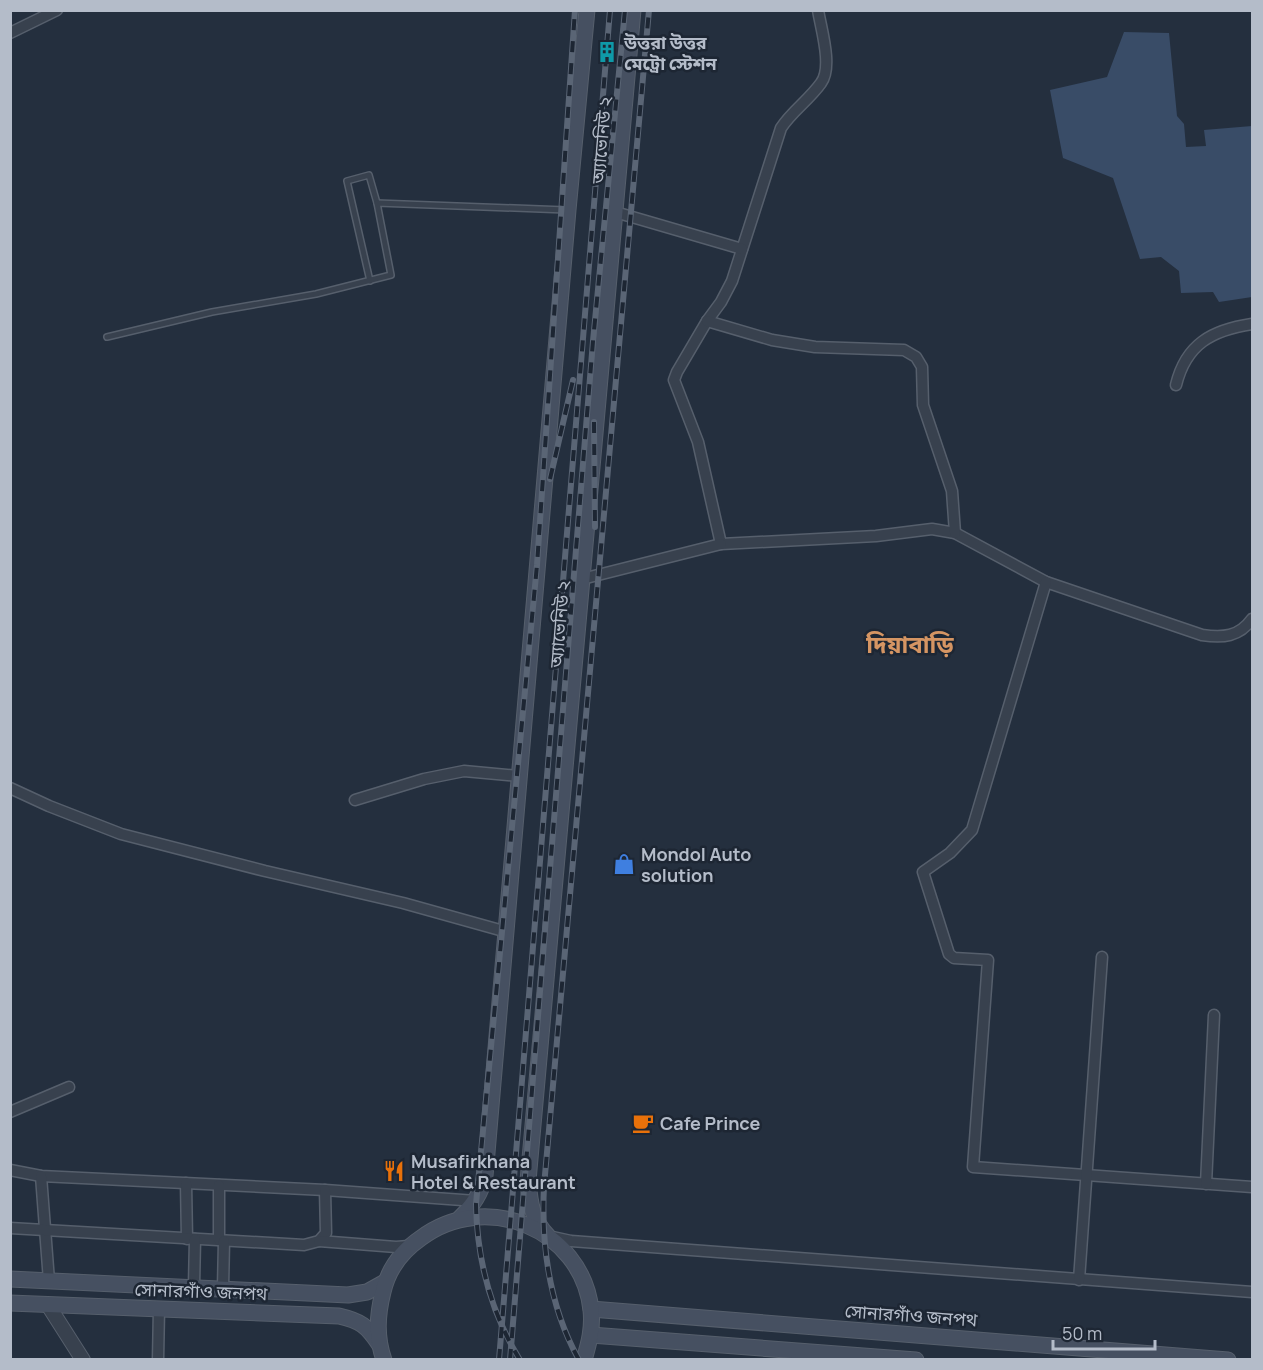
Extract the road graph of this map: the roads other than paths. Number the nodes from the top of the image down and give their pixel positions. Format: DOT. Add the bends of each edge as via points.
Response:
graph roads {
  1 [pos="57,10"];
  2 [pos="587,10"];
  3 [pos="633,10"];
  4 [pos="818,10"];
  5 [pos="10,33"];
  6 [pos="376,203"];
  7 [pos="568,210"];
  8 [pos="615,212"];
  9 [pos="742,249"];
  10 [pos="370,280"];
  11 [pos="707,321"];
  12 [pos="1252,324"];
  13 [pos="107,337"];
  14 [pos="1176,386"];
  15 [pos="955,532"];
  16 [pos="721,544"];
  17 [pos="582,579"];
  18 [pos="1046,582"];
  19 [pos="1252,619"];
  20 [pos="519,776"];
  21 [pos="10,788"];
  22 [pos="355,800"];
  23 [pos="507,932"];
  24 [pos="1102,957"];
  25 [pos="1214,1015"];
  26 [pos="69,1086"];
  27 [pos="10,1112"];
  28 [pos="10,1170"];
  29 [pos="1087,1175"];
  30 [pos="41,1176"];
  31 [pos="186,1183"];
  32 [pos="1206,1184"];
  33 [pos="219,1185"];
  34 [pos="1252,1187"];
  35 [pos="325,1190"];
  36 [pos="476,1202"];
  37 [pos="460,1218"];
  38 [pos="10,1228"];
  39 [pos="45,1230"];
  40 [pos="548,1236"];
  41 [pos="191,1239"];
  42 [pos="221,1240"];
  43 [pos="319,1242"];
  44 [pos="409,1246"];
  45 [pos="10,1279"];
  46 [pos="1079,1280"];
  47 [pos="49,1281"];
  48 [pos="385,1282"];
  49 [pos="194,1286"];
  50 [pos="224,1288"];
  51 [pos="1252,1292"];
  52 [pos="10,1303"];
  53 [pos="48,1305"];
  54 [pos="159,1308"];
  55 [pos="591,1310"];
  56 [pos="591,1335"];
  57 [pos="379,1344"];
  58 [pos="83,1359"];
  59 [pos="158,1359"];
  60 [pos="384,1359"];
  61 [pos="584,1359"];
  62 [pos="916,1359"];
  63 [pos="1228,1359"];
  1 -- 5 [label="street"];
  2 -- 7 [label="main road, অ্যাভেনিউ ২"];
  3 -- 8 [label="main road, অ্যাভেনিউ ২"];
  4 -- 9 [label="street" via="827,63 823,81 781,128"];
  6 -- 7 [label="lane"];
  6 -- 10 [label="lane" via="391,275"];
  6 -- 10 [label="lane" via="369,175 347,181"];
  7 -- 20 [label="main road, অ্যাভেনিউ ২"];
  8 -- 9 [label="street"];
  8 -- 17 [label="main road, অ্যাভেনিউ ২"];
  9 -- 11 [label="street" via="732,281"];
  10 -- 13 [label="lane"];
  11 -- 15 [label="street" via="772,340 815,347 904,350 916,357 922,368 922,405 952,491"];
  11 -- 16 [label="street" via="674,380 698,442"];
  12 -- 14 [label="street" via="1232,327 1204,339 1190,352"];
  15 -- 16 [label="street" via="932,528 876,536"];
  15 -- 18 [label="street"];
  16 -- 17 [label="street"];
  17 -- 40 [label="main road, অ্যাভেনিউ ২" via="528,1181 533,1216"];
  18 -- 19 [label="street" via="1202,635 1222,638 1236,634"];
  18 -- 29 [label="street" via="972,830 950,853 923,872 949,954 954,958 988,960 973,1167"];
  20 -- 22 [label="street" via="464,771"];
  20 -- 23 [label="main road, অ্যাভেনিউ ২"];
  21 -- 23 [label="street" via="120,834"];
  23 -- 36 [label="main road, অ্যাভেনিউ ২" via="485,1176"];
  24 -- 29 [label="street"];
  25 -- 32 [label="street"];
  26 -- 27 [label="street"];
  28 -- 30 [label="street"];
  29 -- 32 [label="street"];
  29 -- 46 [label="street"];
  30 -- 31 [label="street"];
  30 -- 39 [label="street"];
  31 -- 33 [label="street"];
  31 -- 41 [label="street"];
  32 -- 34 [label="street"];
  33 -- 35 [label="street"];
  33 -- 42 [label="street"];
  35 -- 36 [label="street"];
  35 -- 43 [label="street" via="326,1233"];
  36 -- 37 [label="main road, অ্যাভেনিউ ২"];
  37 -- 40 [label="main road, সোনারগাঁও জনপথ" via="491,1216 520,1222"];
  37 -- 44 [label="main road, সোনারগাঁও জনপথ" via="433,1229"];
  38 -- 39 [label="street"];
  39 -- 41 [label="street"];
  39 -- 47 [label="street"];
  40 -- 46 [label="street" via="571,1241"];
  40 -- 55 [label="main road, সোনারগাঁও জনপথ" via="569,1256 584,1281"];
  41 -- 42 [label="street"];
  41 -- 49 [label="street"];
  42 -- 43 [label="street" via="304,1245"];
  42 -- 50 [label="street"];
  43 -- 44 [label="street"];
  44 -- 48 [label="main road, সোনারগাঁও জনপথ"];
  45 -- 47 [label="main road, সোনারগাঁও জনপথ"];
  46 -- 51 [label="street"];
  47 -- 49 [label="main road, সোনারগাঁও জনপথ"];
  48 -- 50 [label="main road, সোনারগাঁও জনপথ" via="367,1292 348,1295"];
  48 -- 57 [label="main road, সোনারগাঁও জনপথ" via="378,1313"];
  49 -- 50 [label="main road, সোনারগাঁও জনপথ"];
  52 -- 53 [label="main road, সোনারগাঁও জনপথ"];
  53 -- 54 [label="main road, সোনারগাঁও জনপথ"];
  53 -- 58 [label="street"];
  54 -- 57 [label="main road, সোনারগাঁও জনপথ" via="339,1316 369,1328"];
  54 -- 59 [label="street"];
  55 -- 56 [label="main road, সোনারগাঁও জনপথ"];
  55 -- 63 [label="main road, সোনারগাঁও জনপথ"];
  56 -- 61 [label="main road, সোনারগাঁও জনপথ"];
  56 -- 62 [label="main road"];
  57 -- 60 [label="main road, সোনারগাঁও জনপথ"];
}
